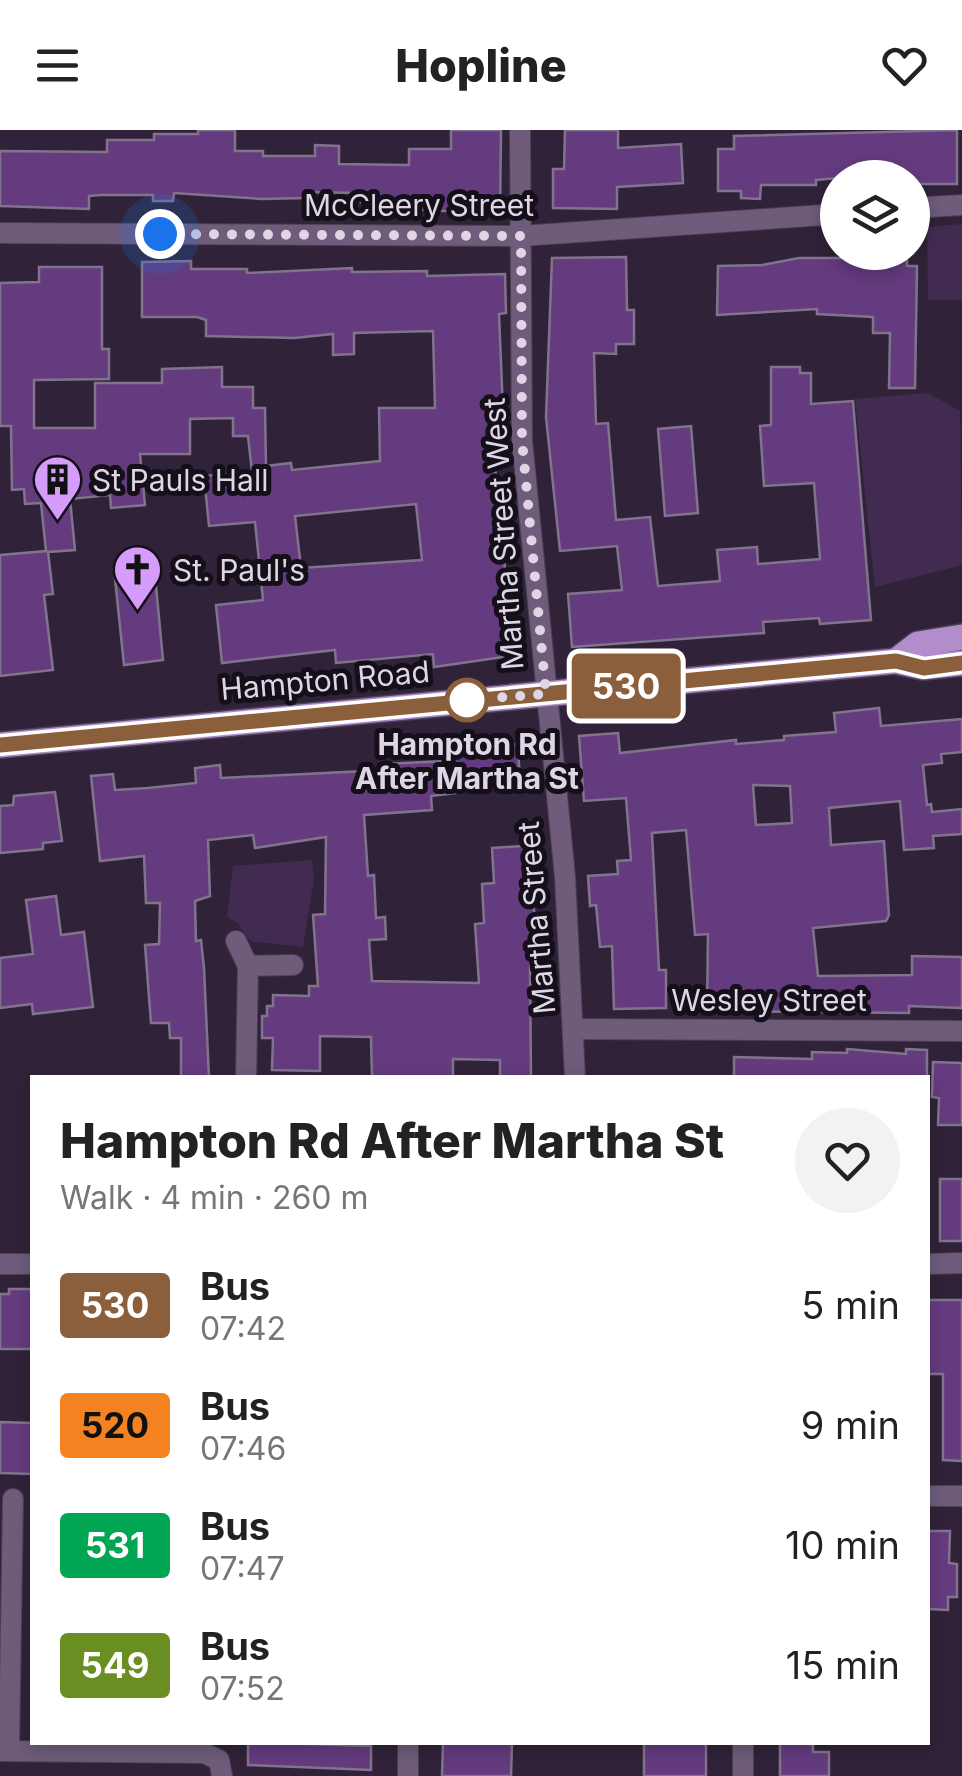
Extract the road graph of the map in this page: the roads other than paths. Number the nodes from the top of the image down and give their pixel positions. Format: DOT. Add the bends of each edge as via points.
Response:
graph roads {
  1 [pos="520,130"];
  2 [pos="962,205"];
  3 [pos="930,207"];
  4 [pos="820,215"];
  5 [pos="0,233"];
  6 [pos="521,236"];
  7 [pos="962,637"];
  8 [pos="896,661"];
  9 [pos="962,664"];
  10 [pos="546,694"];
  11 [pos="0,746"];
  12 [pos="236,941"];
  13 [pos="248,966"];
  14 [pos="293,966"];
  15 [pos="576,1030"];
  16 [pos="962,1031"];
  17 [pos="246,1075"];
  18 [pos="574,1075"];
  19 [pos="0,1264"];
  20 [pos="30,1264"];
  21 [pos="930,1264"];
  22 [pos="962,1264"];
  23 [pos="930,1496"];
  24 [pos="962,1496"];
  25 [pos="15,1499"];
  26 [pos="408,1745"];
  27 [pos="743,1745"];
  28 [pos="4,1751"];
  29 [pos="222,1776"];
  30 [pos="408,1776"];
  31 [pos="743,1776"];
  1 -- 6 [label="street, Martha Street West"];
  2 -- 3 [label="street"];
  4 -- 6 [label="street, McCleery Street"];
  5 -- 6 [label="street, McCleery Street"];
  6 -- 10 [label="street, Martha Street West" via="522,440"];
  7 -- 8 [label="main road, Hampton Road" via="918,644"];
  8 -- 9 [label="main road, Hampton Road" via="924,668"];
  8 -- 10 [label="main road, Hampton Road"];
  10 -- 11 [label="main road, Hampton Road"];
  10 -- 15 [label="street, Martha Street"];
  12 -- 13 [label="street"];
  13 -- 14 [label="street"];
  13 -- 17 [label="street"];
  15 -- 16 [label="street, Wesley Street"];
  15 -- 18 [label="street, Martha Street"];
  19 -- 20 [label="street"];
  21 -- 22 [label="street"];
  23 -- 24 [label="street"];
  25 -- 28 [label="street"];
  26 -- 30 [label="street"];
  27 -- 31 [label="street"];
  28 -- 29 [label="street" via="204,1753 219,1760"];
}
